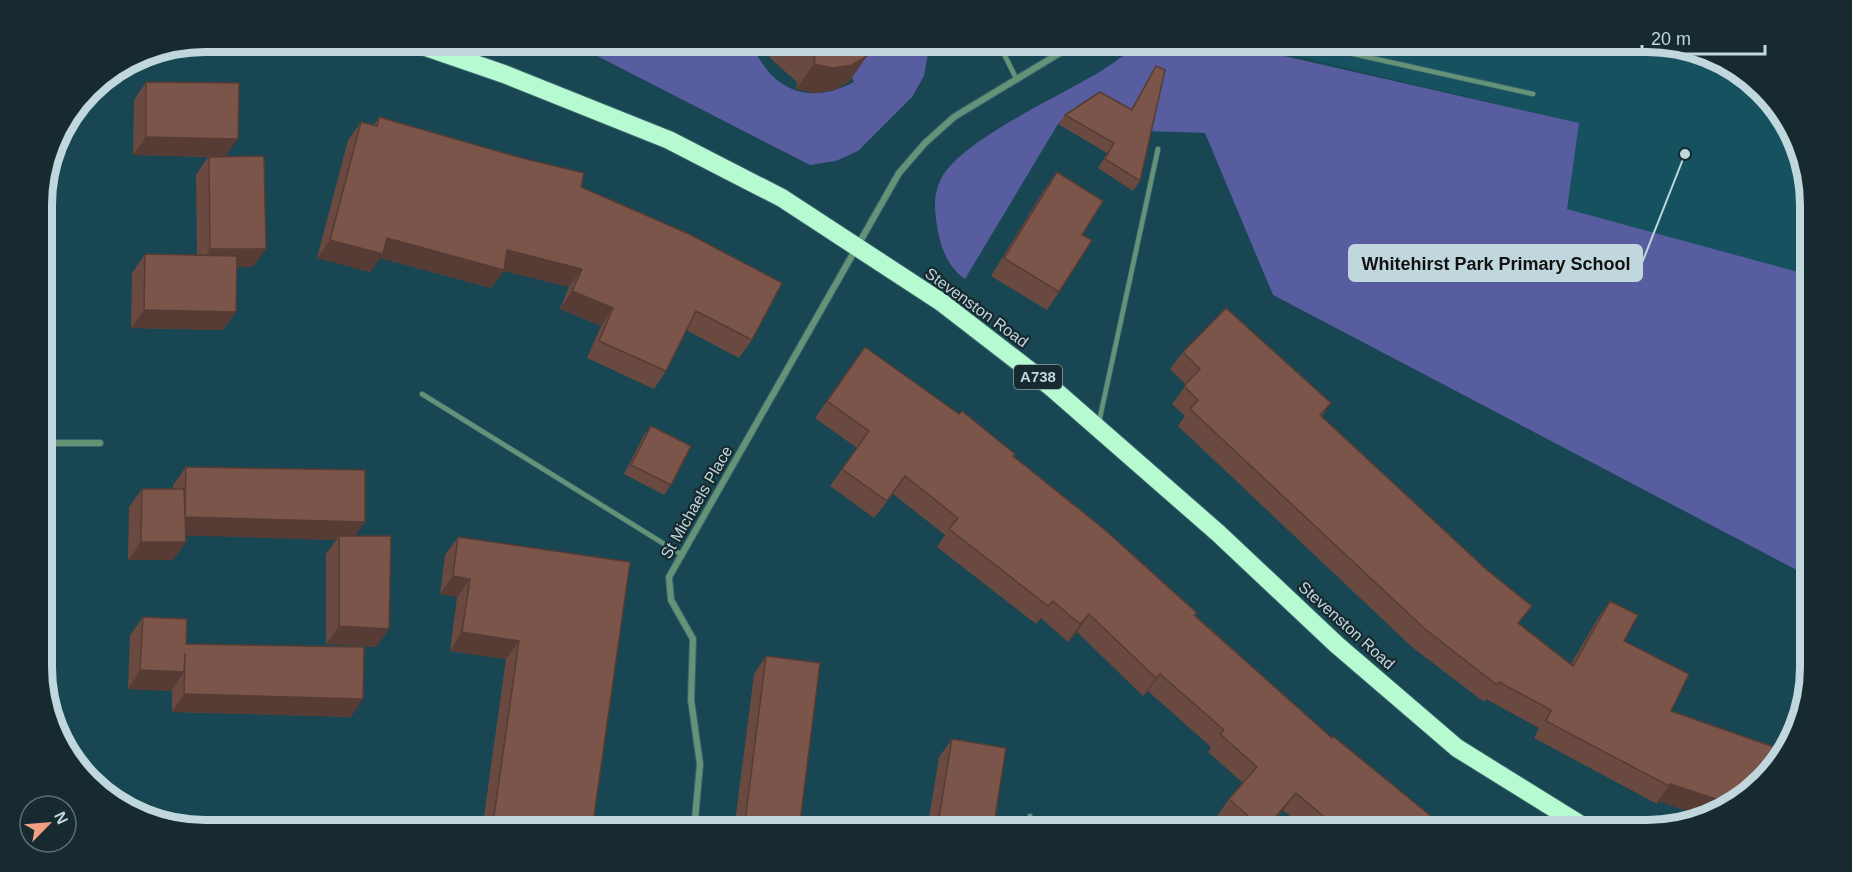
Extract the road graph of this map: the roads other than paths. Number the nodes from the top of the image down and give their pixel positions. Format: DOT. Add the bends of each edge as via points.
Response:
graph roads {
  1 [pos="440,52"];
  2 [pos="1003,52"];
  3 [pos="1062,52"];
  4 [pos="1345,52"];
  5 [pos="1017,80"];
  6 [pos="1533,94"];
  7 [pos="1158,149"];
  8 [pos="857,247"];
  9 [pos="422,393"];
  10 [pos="1098,428"];
  11 [pos="52,443"];
  12 [pos="100,443"];
  13 [pos="681,555"];
  14 [pos="1030,816"];
  15 [pos="1030,819"];
  16 [pos="1571,819"];
  17 [pos="695,820"];
  1 -- 8 [label="highway, Stevenston Road / A738" via="669,140 782,198"];
  2 -- 5 [label="lane"];
  3 -- 5 [label="street, St Michaels Place"];
  4 -- 6 [label="lane"];
  5 -- 8 [label="street, St Michaels Place" via="954,117 925,143 899,173"];
  7 -- 10 [label="lane"];
  8 -- 10 [label="highway, Stevenston Road / A738" via="941,302 1052,387"];
  8 -- 13 [label="street, St Michaels Place"];
  9 -- 13 [label="lane"];
  10 -- 16 [label="highway, Stevenston Road / A738" via="1457,748"];
  11 -- 12 [label="street"];
  13 -- 17 [label="street, St Michaels Place" via="669,577 671,600 693,639 691,700 700,764"];
  14 -- 15 [label="lane"];
}
